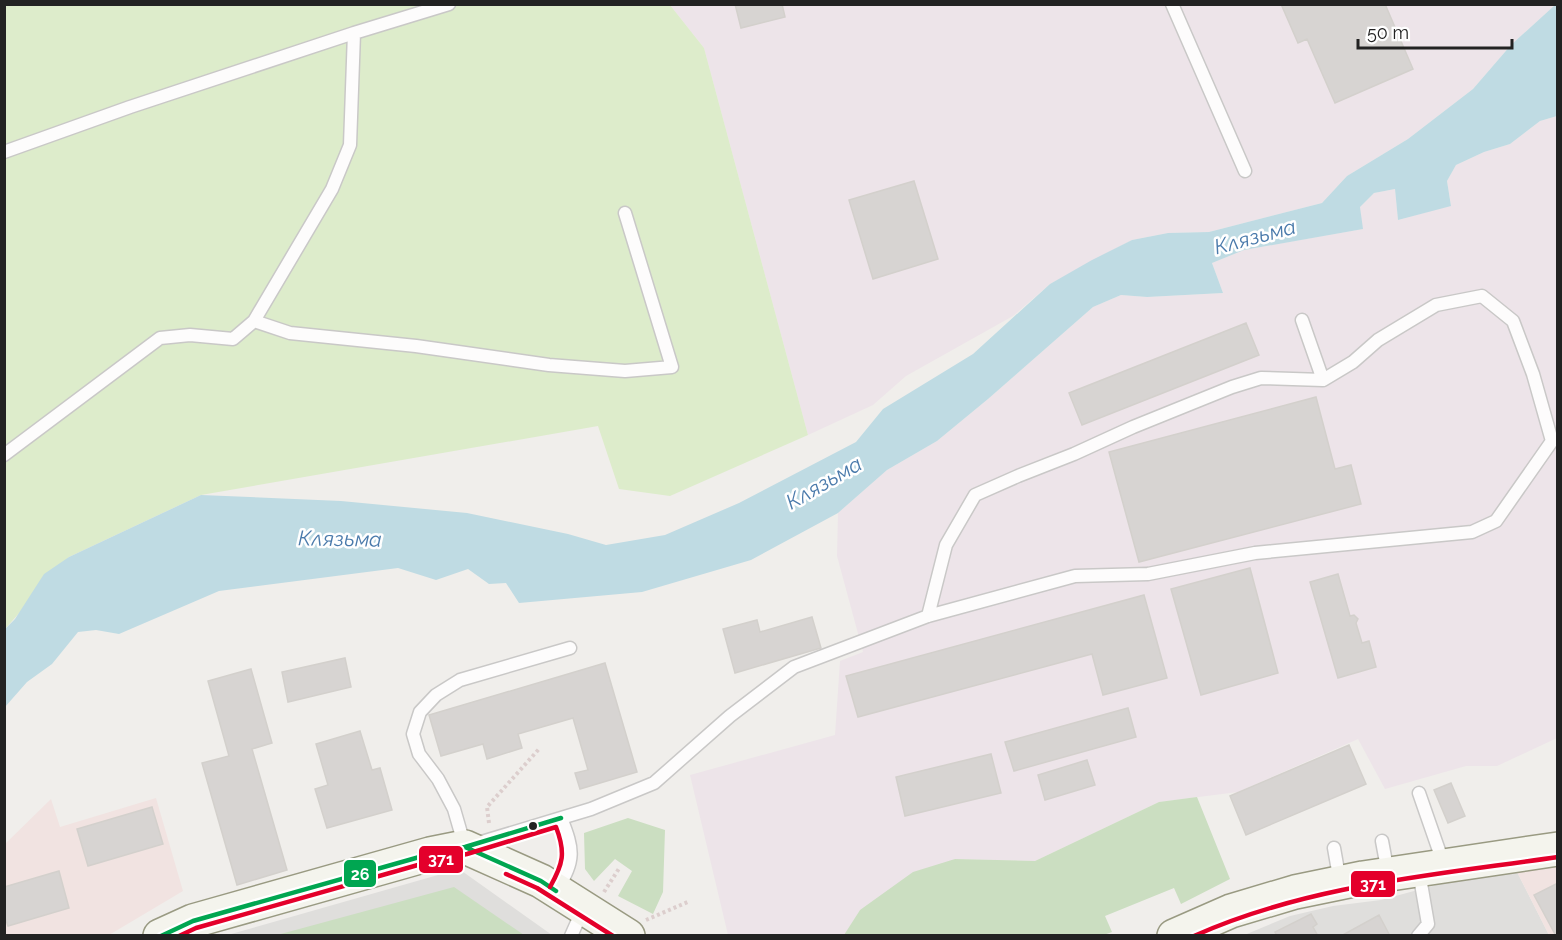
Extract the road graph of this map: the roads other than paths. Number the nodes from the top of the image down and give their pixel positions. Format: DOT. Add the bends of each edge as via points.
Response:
graph roads {
  1 [pos="449,4"];
  2 [pos="1172,4"];
  3 [pos="354,33"];
  4 [pos="4,152"];
  5 [pos="1245,171"];
  6 [pos="625,213"];
  7 [pos="1302,320"];
  8 [pos="254,321"];
  9 [pos="1323,380"];
  10 [pos="4,455"];
  11 [pos="928,616"];
  12 [pos="570,648"];
  13 [pos="1419,793"];
  14 [pos="561,818"];
  15 [pos="1382,842"];
  16 [pos="465,847"];
  17 [pos="1334,848"];
  18 [pos="1557,849"];
  19 [pos="1417,870"];
  20 [pos="1340,883"];
  21 [pos="556,891"];
  22 [pos="585,913"];
  23 [pos="636,928"];
  24 [pos="160,936"];
  25 [pos="1174,936"];
  26 [pos="1418,936"];
  1 -- 3 [label="lane"];
  2 -- 5 [label="lane"];
  3 -- 4 [label="lane"];
  3 -- 8 [label="lane" via="350,145 332,189"];
  6 -- 8 [label="lane" via="672,367 625,371 549,365 290,333"];
  7 -- 9 [label="lane"];
  8 -- 10 [label="lane" via="233,339 190,335 160,338"];
  9 -- 11 [label="lane" via="1261,378 1232,387 975,495 946,545"];
  9 -- 11 [label="lane" via="1436,305 1482,296 1513,321 1552,441 1496,521 1472,532 1255,553 1148,574 1075,576"];
  11 -- 14 [label="lane" via="794,667 730,716 654,783"];
  12 -- 16 [label="lane" via="460,680 436,695 420,712 413,734 419,754 454,808"];
  13 -- 19 [label="lane"];
  14 -- 16 [label="lane"];
  14 -- 21 [label="lane" via="571,851 567,873"];
  15 -- 19 [label="lane"];
  16 -- 21 [label="street"];
  16 -- 24 [label="street" via="193,921"];
  17 -- 20 [label="lane"];
  18 -- 19 [label="street"];
  19 -- 20 [label="street"];
  19 -- 26 [label="lane" via="1428,924"];
  20 -- 25 [label="street" via="1231,911"];
  21 -- 22 [label="street"];
  22 -- 23 [label="street"];
}
